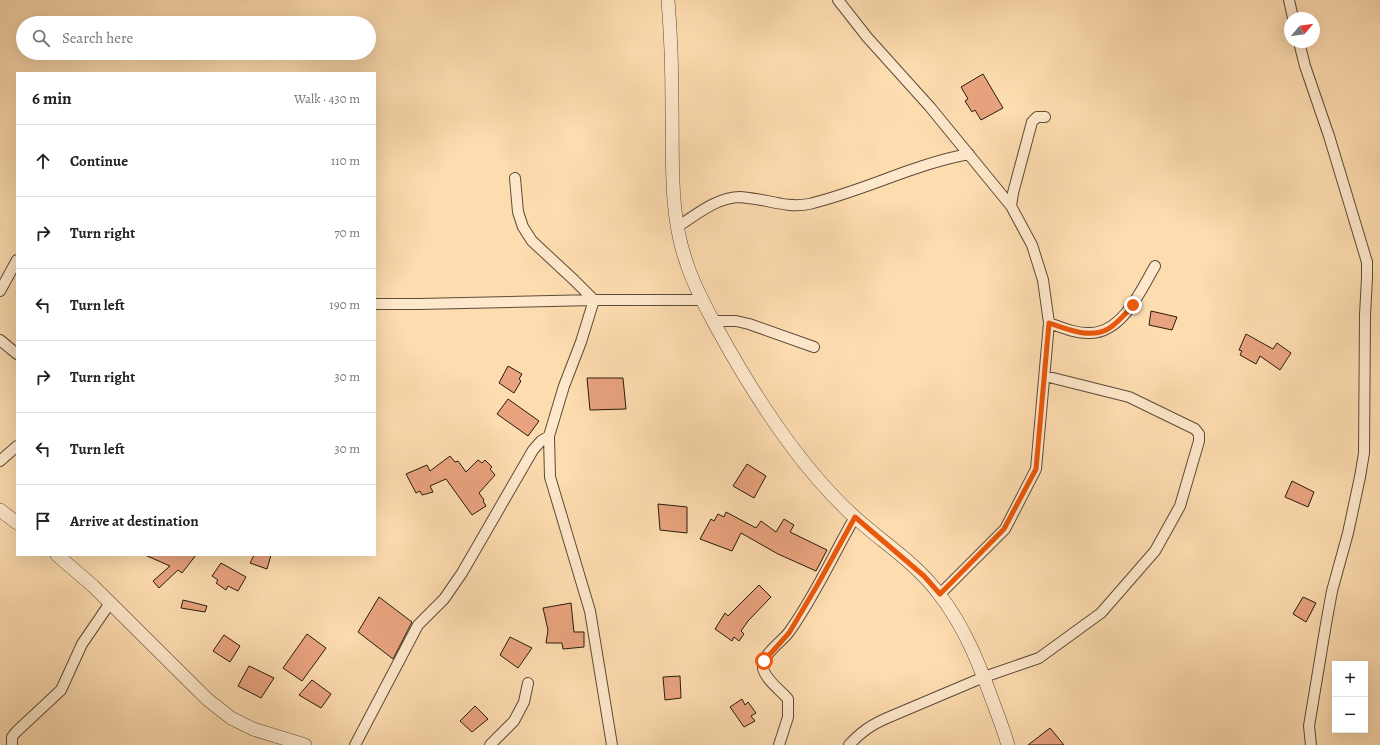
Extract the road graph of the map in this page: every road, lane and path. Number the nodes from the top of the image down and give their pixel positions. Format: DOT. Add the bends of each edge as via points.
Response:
graph roads {
  1 [pos="668,0"];
  2 [pos="838,0"];
  3 [pos="1289,0"];
  4 [pos="1292,12"];
  5 [pos="1300,48"];
  6 [pos="1045,117"];
  7 [pos="969,154"];
  8 [pos="515,178"];
  9 [pos="1012,206"];
  10 [pos="677,227"];
  11 [pos="16,262"];
  12 [pos="1155,266"];
  13 [pos="0,291"];
  14 [pos="594,300"];
  15 [pos="703,300"];
  16 [pos="376,304"];
  17 [pos="714,322"];
  18 [pos="1049,323"];
  19 [pos="0,340"];
  20 [pos="814,347"];
  21 [pos="16,353"];
  22 [pos="1045,376"];
  23 [pos="548,436"];
  24 [pos="16,447"];
  25 [pos="0,462"];
  26 [pos="0,510"];
  27 [pos="855,517"];
  28 [pos="16,522"];
  29 [pos="58,556"];
  30 [pos="940,594"];
  31 [pos="110,603"];
  32 [pos="984,677"];
  33 [pos="528,683"];
  34 [pos="12,745"];
  35 [pos="305,745"];
  36 [pos="355,745"];
  37 [pos="490,745"];
  38 [pos="612,745"];
  39 [pos="779,745"];
  40 [pos="849,745"];
  41 [pos="1008,745"];
  42 [pos="1310,745"];
  1 -- 10 [label="street"];
  2 -- 7 [label="street"];
  3 -- 4 [label="street"];
  5 -- 42 [label="street" via="1367,262 1368,278 1365,315 1364,453 1348,533 1332,591 1309,726"];
  6 -- 9 [label="street" via="1037,117 1032,122 1013,193"];
  7 -- 9 [label="street"];
  7 -- 10 [label="street" via="945,158 884,181 808,204 788,205 739,197 723,200"];
  8 -- 14 [label="street" via="518,212 523,227 532,241"];
  9 -- 18 [label="street" via="1032,245 1039,266"];
  10 -- 15 [label="street" via="686,264"];
  11 -- 13 [label="street"];
  12 -- 18 [label="street" via="1133,305 1119,321 1106,330 1092,333 1072,331"];
  14 -- 15 [label="street"];
  14 -- 16 [label="street"];
  14 -- 23 [label="street"];
  15 -- 17 [label="street"];
  17 -- 20 [label="street" via="736,320"];
  17 -- 27 [label="street" via="766,410 801,459"];
  18 -- 22 [label="street"];
  19 -- 21 [label="street"];
  22 -- 30 [label="street" via="1036,469 1004,529"];
  22 -- 32 [label="street" via="1129,397 1194,429 1199,434 1200,441 1180,506 1154,551 1101,613 1040,658"];
  23 -- 36 [label="street" via="533,450 462,573 444,599 418,625"];
  23 -- 38 [label="street" via="550,477 590,611"];
  24 -- 25 [label="street"];
  26 -- 28 [label="street"];
  27 -- 30 [label="street" via="924,576"];
  27 -- 39 [label="street" via="789,633 764,661 763,669 788,700 788,717"];
  29 -- 31 [label="street"];
  30 -- 32 [label="street" via="959,624"];
  31 -- 34 [label="street" via="82,644 61,690 16,732 12,737"];
  31 -- 35 [label="street" via="207,699 231,718"];
  32 -- 40 [label="street" via="874,724"];
  32 -- 41 [label="street"];
  33 -- 37 [label="street" via="524,702 514,721"];
}
